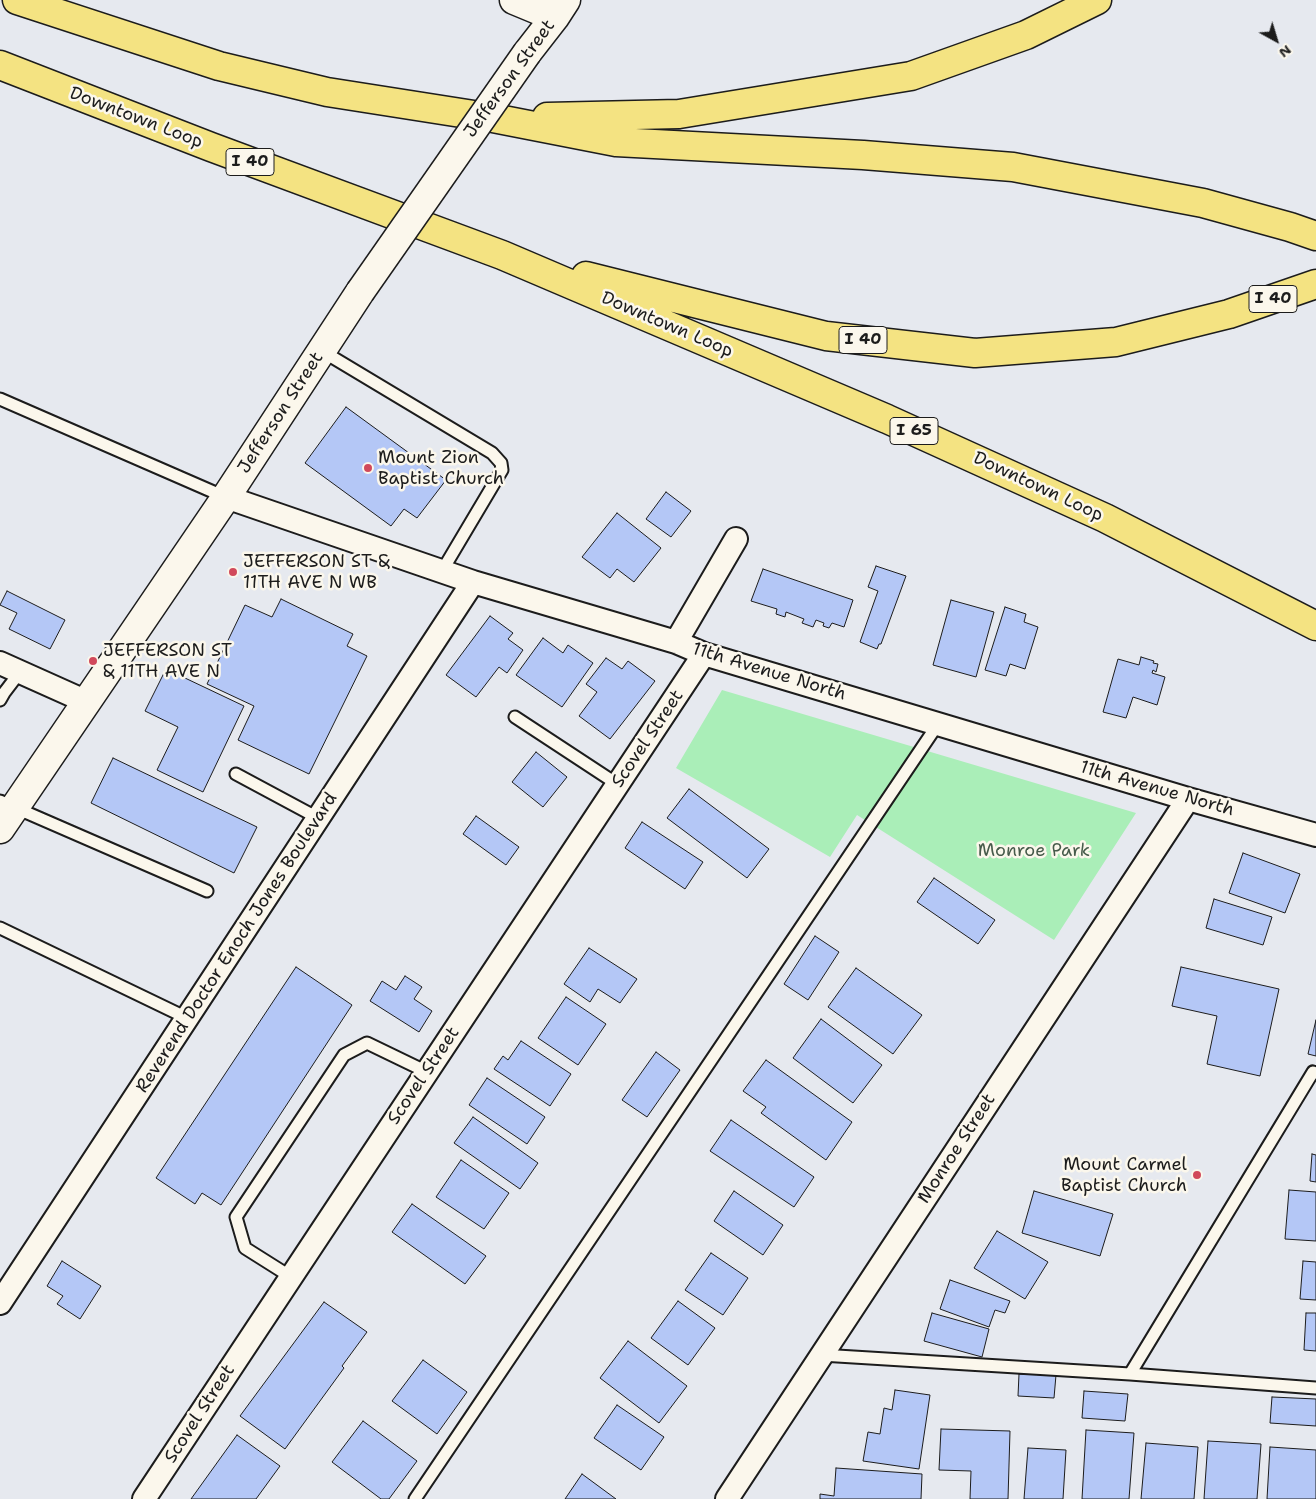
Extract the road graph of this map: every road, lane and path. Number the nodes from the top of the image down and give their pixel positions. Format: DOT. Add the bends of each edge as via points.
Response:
graph roads {
  1 [pos="17,0"];
  2 [pos="514,0"];
  3 [pos="1096,0"];
  4 [pos="561,9"];
  5 [pos="0,65"];
  6 [pos="493,118"];
  7 [pos="1316,236"];
  8 [pos="502,255"];
  9 [pos="1316,284"];
  10 [pos="322,351"];
  11 [pos="0,399"];
  12 [pos="226,497"];
  13 [pos="736,539"];
  14 [pos="442,572"];
  15 [pos="473,582"];
  16 [pos="1316,626"];
  17 [pos="676,642"];
  18 [pos="704,654"];
  19 [pos="10,668"];
  20 [pos="0,700"];
  21 [pos="87,702"];
  22 [pos="515,717"];
  23 [pos="938,724"];
  24 [pos="236,774"];
  25 [pos="617,784"];
  26 [pos="1188,799"];
  27 [pos="5,812"];
  28 [pos="318,818"];
  29 [pos="1316,835"];
  30 [pos="207,891"];
  31 [pos="0,928"];
  32 [pos="187,1018"];
  33 [pos="427,1072"];
  34 [pos="1316,1073"];
  35 [pos="291,1277"];
  36 [pos="0,1303"];
  37 [pos="821,1355"];
  38 [pos="1130,1374"];
  39 [pos="1316,1388"];
  40 [pos="144,1499"];
  41 [pos="415,1499"];
  42 [pos="726,1499"];
  1 -- 6 [label="highway" via="219,66 327,92"];
  2 -- 4 [label="main road"];
  3 -- 6 [label="highway" via="1026,35 911,76 679,114"];
  4 -- 10 [label="main road, Jefferson Street, bridge" via="527,53"];
  5 -- 8 [label="highway, Downtown Loop / I 40"];
  6 -- 7 [label="highway" via="616,142 863,154 1013,167 1203,203"];
  8 -- 9 [label="highway, I 40" via="826,336 975,353 1116,342 1229,314"];
  8 -- 16 [label="highway, Downtown Loop / I 65" via="887,419 1105,518"];
  10 -- 12 [label="main road, Jefferson Street"];
  10 -- 14 [label="lane" via="492,453 501,462 502,470"];
  11 -- 12 [label="lane"];
  12 -- 14 [label="street, 11th Avenue North"];
  12 -- 21 [label="main road, Jefferson Street"];
  13 -- 17 [label="street"];
  14 -- 15 [label="street, 11th Avenue North"];
  15 -- 17 [label="street, 11th Avenue North"];
  15 -- 28 [label="street, Reverend Doctor Enoch Jones Boulevard"];
  17 -- 18 [label="street, 11th Avenue North"];
  18 -- 23 [label="street, 11th Avenue North"];
  18 -- 25 [label="street, Scovel Street"];
  19 -- 20 [label="lane"];
  19 -- 21 [label="street"];
  21 -- 27 [label="main road, Jefferson Street"];
  22 -- 25 [label="lane"];
  23 -- 26 [label="street, 11th Avenue North"];
  23 -- 41 [label="lane"];
  24 -- 28 [label="lane"];
  25 -- 33 [label="street, Scovel Street"];
  26 -- 29 [label="street, 11th Avenue North"];
  26 -- 37 [label="street, Monroe Street"];
  27 -- 30 [label="lane"];
  28 -- 32 [label="street, Reverend Doctor Enoch Jones Boulevard"];
  31 -- 32 [label="lane"];
  32 -- 36 [label="street, Reverend Doctor Enoch Jones Boulevard"];
  33 -- 35 [label="street, Scovel Street"];
  33 -- 35 [label="lane" via="367,1043 344,1055 236,1217 245,1248"];
  34 -- 38 [label="lane" via="1313,1072"];
  35 -- 40 [label="street, Scovel Street"];
  37 -- 38 [label="lane"];
  37 -- 42 [label="street, Monroe Street"];
  38 -- 39 [label="lane"];
}
